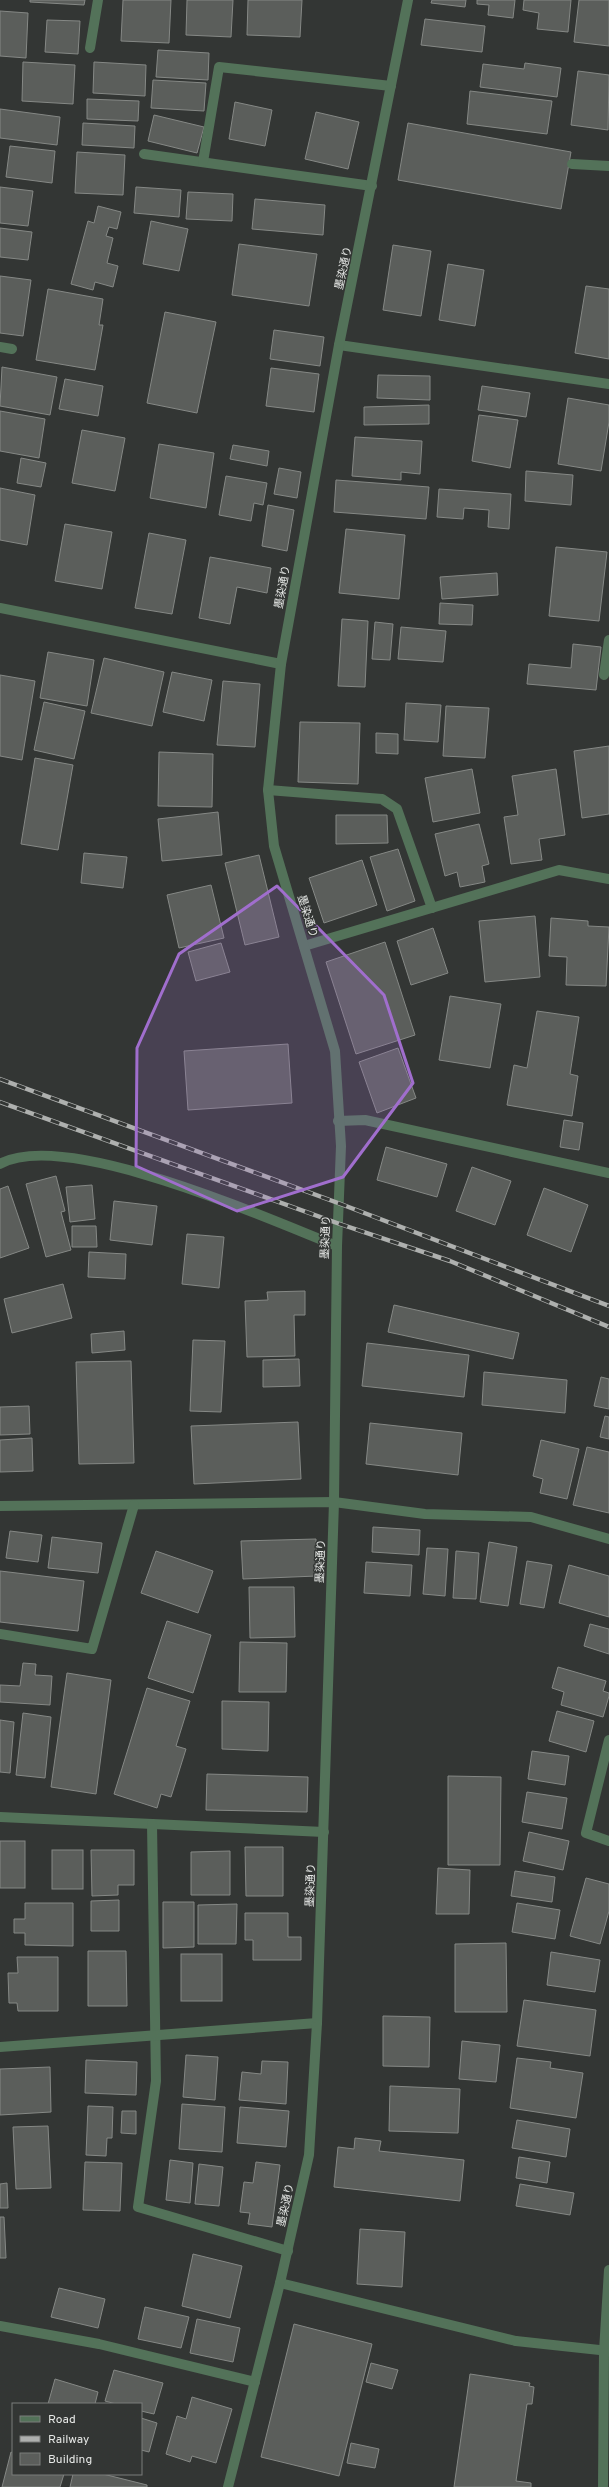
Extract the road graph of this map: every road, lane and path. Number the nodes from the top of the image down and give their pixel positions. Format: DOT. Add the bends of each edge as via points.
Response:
graph roads {
  1 [pos="98,0"];
  2 [pos="408,0"];
  3 [pos="90,48"];
  4 [pos="391,86"];
  5 [pos="144,154"];
  6 [pos="203,162"];
  7 [pos="572,164"];
  8 [pos="609,166"];
  9 [pos="372,186"];
  10 [pos="339,344"];
  11 [pos="0,347"];
  12 [pos="12,349"];
  13 [pos="609,384"];
  14 [pos="0,608"];
  15 [pos="609,640"];
  16 [pos="281,664"];
  17 [pos="604,675"];
  18 [pos="268,790"];
  19 [pos="609,879"];
  20 [pos="432,908"];
  21 [pos="304,946"];
  22 [pos="338,1121"];
  23 [pos="0,1164"];
  24 [pos="609,1174"];
  25 [pos="337,1246"];
  26 [pos="334,1502"];
  27 [pos="134,1505"];
  28 [pos="0,1506"];
  29 [pos="609,1539"];
  30 [pos="0,1634"];
  31 [pos="609,1740"];
  32 [pos="0,1817"];
  33 [pos="152,1824"];
  34 [pos="324,1832"];
  35 [pos="609,1841"];
  36 [pos="317,2022"];
  37 [pos="156,2035"];
  38 [pos="0,2047"];
  39 [pos="288,2251"];
  40 [pos="609,2270"];
  41 [pos="280,2284"];
  42 [pos="0,2326"];
  43 [pos="606,2351"];
  44 [pos="255,2382"];
  45 [pos="228,2487"];
  46 [pos="603,2487"];
  1 -- 3 [label="street"];
  2 -- 4 [label="street, 墨染通り"];
  4 -- 6 [label="street" via="219,66"];
  4 -- 9 [label="street, 墨染通り"];
  5 -- 6 [label="street"];
  6 -- 9 [label="street"];
  7 -- 8 [label="street"];
  9 -- 10 [label="street, 墨染通り"];
  10 -- 13 [label="street"];
  10 -- 16 [label="street, 墨染通り"];
  11 -- 12 [label="street"];
  14 -- 16 [label="street"];
  15 -- 17 [label="street"];
  16 -- 18 [label="street, 墨染通り"];
  18 -- 20 [label="street" via="382,799 397,809"];
  18 -- 21 [label="street, 墨染通り" via="274,846"];
  19 -- 20 [label="street" via="559,870"];
  20 -- 21 [label="street"];
  21 -- 22 [label="street, 墨染通り" via="335,1050"];
  22 -- 24 [label="street" via="365,1120"];
  22 -- 25 [label="street, 墨染通り" via="341,1146"];
  23 -- 25 [label="street" via="11,1158 50,1156 92,1161 183,1187"];
  25 -- 26 [label="street, 墨染通り"];
  26 -- 27 [label="street"];
  26 -- 29 [label="street" via="425,1514 531,1516"];
  26 -- 34 [label="street, 墨染通り"];
  27 -- 28 [label="street"];
  27 -- 30 [label="street" via="92,1649"];
  31 -- 35 [label="street" via="586,1833"];
  32 -- 33 [label="street"];
  33 -- 34 [label="street"];
  33 -- 37 [label="street"];
  34 -- 36 [label="street, 墨染通り"];
  36 -- 37 [label="street"];
  36 -- 39 [label="street, 墨染通り" via="309,2154"];
  37 -- 38 [label="street"];
  37 -- 39 [label="street" via="156,2081 138,2207"];
  39 -- 41 [label="street, 墨染通り"];
  40 -- 43 [label="street"];
  41 -- 43 [label="street" via="516,2341"];
  41 -- 44 [label="street, 墨染通り"];
  42 -- 44 [label="street" via="98,2344"];
  43 -- 46 [label="street"];
  44 -- 45 [label="street, 墨染通り"];
}
